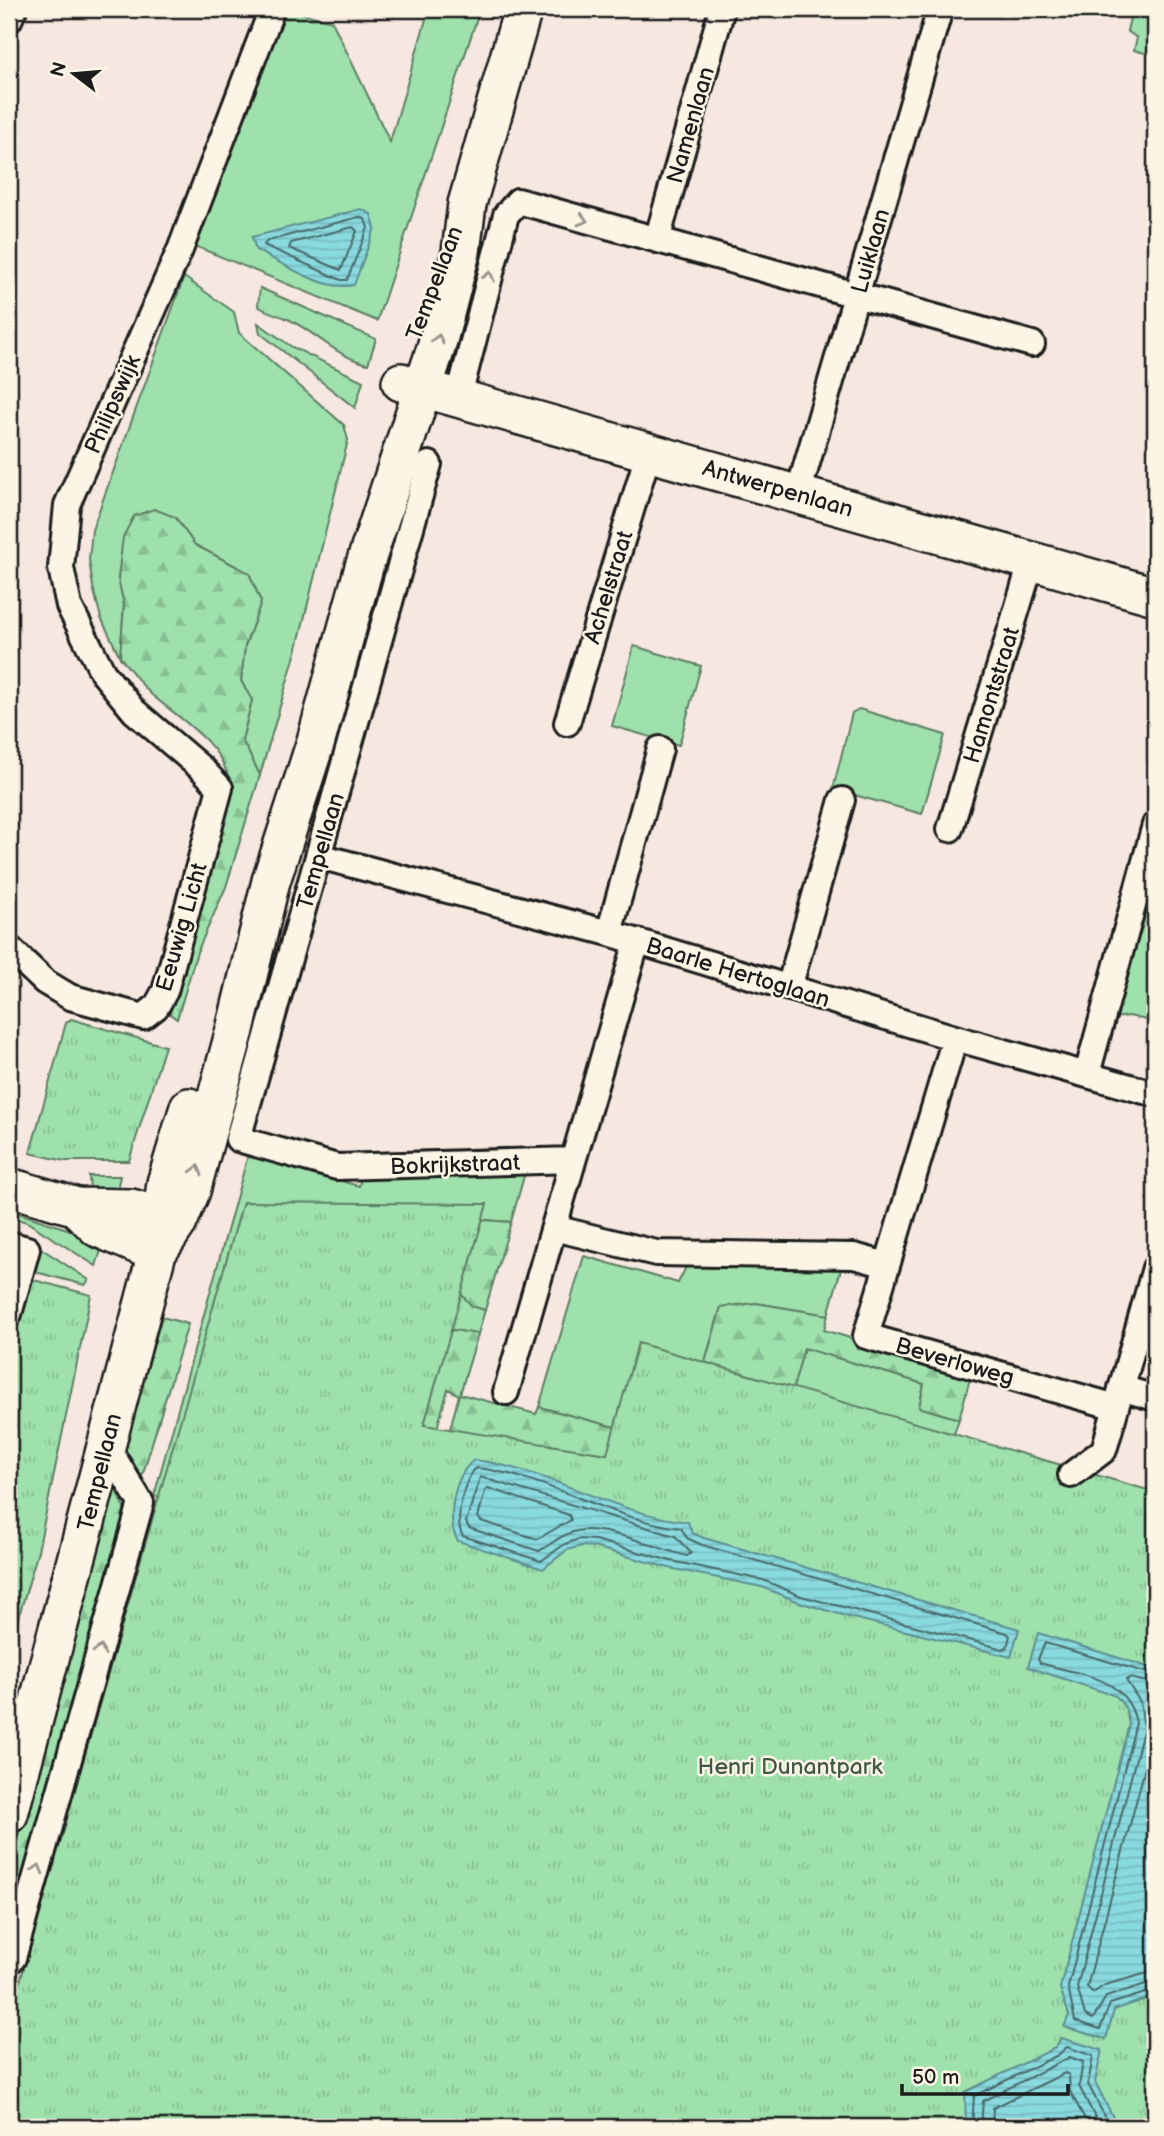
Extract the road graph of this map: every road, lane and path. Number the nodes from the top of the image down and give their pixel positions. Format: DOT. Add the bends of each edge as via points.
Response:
graph roads {
  1 [pos="14,9"];
  2 [pos="272,9"];
  3 [pos="523,9"];
  4 [pos="722,9"];
  5 [pos="940,9"];
  6 [pos="9,20"];
  7 [pos="657,240"];
  8 [pos="857,295"];
  9 [pos="1031,344"];
  10 [pos="462,381"];
  11 [pos="412,384"];
  12 [pos="649,451"];
  13 [pos="429,464"];
  14 [pos="798,494"];
  15 [pos="1032,561"];
  16 [pos="1155,596"];
  17 [pos="567,723"];
  18 [pos="660,749"];
  19 [pos="202,769"];
  20 [pos="842,800"];
  21 [pos="1155,825"];
  22 [pos="950,830"];
  23 [pos="319,856"];
  24 [pos="609,933"];
  25 [pos="637,941"];
  26 [pos="9,948"];
  27 [pos="789,988"];
  28 [pos="955,1038"];
  29 [pos="1087,1074"];
  30 [pos="1155,1094"];
  31 [pos="573,1160"];
  32 [pos="337,1167"];
  33 [pos="9,1187"];
  34 [pos="77,1208"];
  35 [pos="169,1219"];
  36 [pos="554,1228"];
  37 [pos="18,1246"];
  38 [pos="158,1253"];
  39 [pos="887,1265"];
  40 [pos="1155,1268"];
  41 [pos="9,1314"];
  42 [pos="506,1392"];
  43 [pos="1118,1397"];
  44 [pos="1155,1398"];
  45 [pos="105,1443"];
  46 [pos="1071,1475"];
  47 [pos="40,1692"];
  48 [pos="9,1778"];
  49 [pos="9,1814"];
  50 [pos="9,1962"];
  1 -- 6 [label="street"];
  2 -- 19 [label="street, Philipswijk" via="180,250 67,505 61,568 69,606 103,673 134,711"];
  3 -- 11 [label="main road, Tempellaan" via="467,204 461,252"];
  4 -- 7 [label="street, Namenlaan"];
  5 -- 8 [label="street, Luiklaan"];
  7 -- 8 [label="street"];
  10 -- 7 [label="street, Tempellaan, one-way" via="506,215 517,201"];
  8 -- 9 [label="street"];
  8 -- 14 [label="street, Luiklaan"];
  10 -- 11 [label="main road, Antwerpenlaan"];
  10 -- 12 [label="main road, Antwerpenlaan"];
  11 -- 35 [label="main road, Tempellaan" via="316,741 271,881 191,1191"];
  12 -- 14 [label="main road, Antwerpenlaan"];
  12 -- 17 [label="street, Achelstraat"];
  13 -- 23 [label="street, Tempellaan"];
  14 -- 15 [label="main road, Antwerpenlaan"];
  15 -- 16 [label="main road, Antwerpenlaan"];
  15 -- 22 [label="street, Hamontstraat"];
  18 -- 24 [label="street"];
  19 -- 26 [label="street, Eeuwig Licht" via="219,788 165,992 156,1007 143,1017 69,997 45,982"];
  20 -- 27 [label="street"];
  21 -- 29 [label="street"];
  23 -- 24 [label="street, Baarle Hertoglaan"];
  23 -- 32 [label="street, Tempellaan" via="239,1139"];
  24 -- 25 [label="street, Baarle Hertoglaan"];
  25 -- 27 [label="street, Baarle Hertoglaan"];
  25 -- 31 [label="street"];
  27 -- 28 [label="street, Baarle Hertoglaan"];
  28 -- 29 [label="street, Baarle Hertoglaan"];
  28 -- 39 [label="street, Beverloweg"];
  29 -- 30 [label="street, Baarle Hertoglaan"];
  31 -- 32 [label="street, Bokrijkstraat"];
  31 -- 36 [label="street"];
  33 -- 34 [label="main road"];
  34 -- 35 [label="main road" via="131,1208"];
  34 -- 38 [label="main road" via="98,1228"];
  35 -- 38 [label="main road, Tempellaan"];
  36 -- 39 [label="street" via="656,1253 854,1256"];
  36 -- 42 [label="street"];
  37 -- 41 [label="street"];
  38 -- 45 [label="main road, Tempellaan"];
  39 -- 43 [label="street, Beverloweg" via="866,1336"];
  40 -- 43 [label="street"];
  43 -- 44 [label="street, Beverloweg"];
  43 -- 46 [label="street" via="1104,1450"];
  45 -- 47 [label="main road, Tempellaan"];
  50 -- 45 [label="street, one-way" via="141,1503"];
  47 -- 48 [label="main road, Tempellaan"];
  47 -- 49 [label="main road, Tempellaan"];
}
